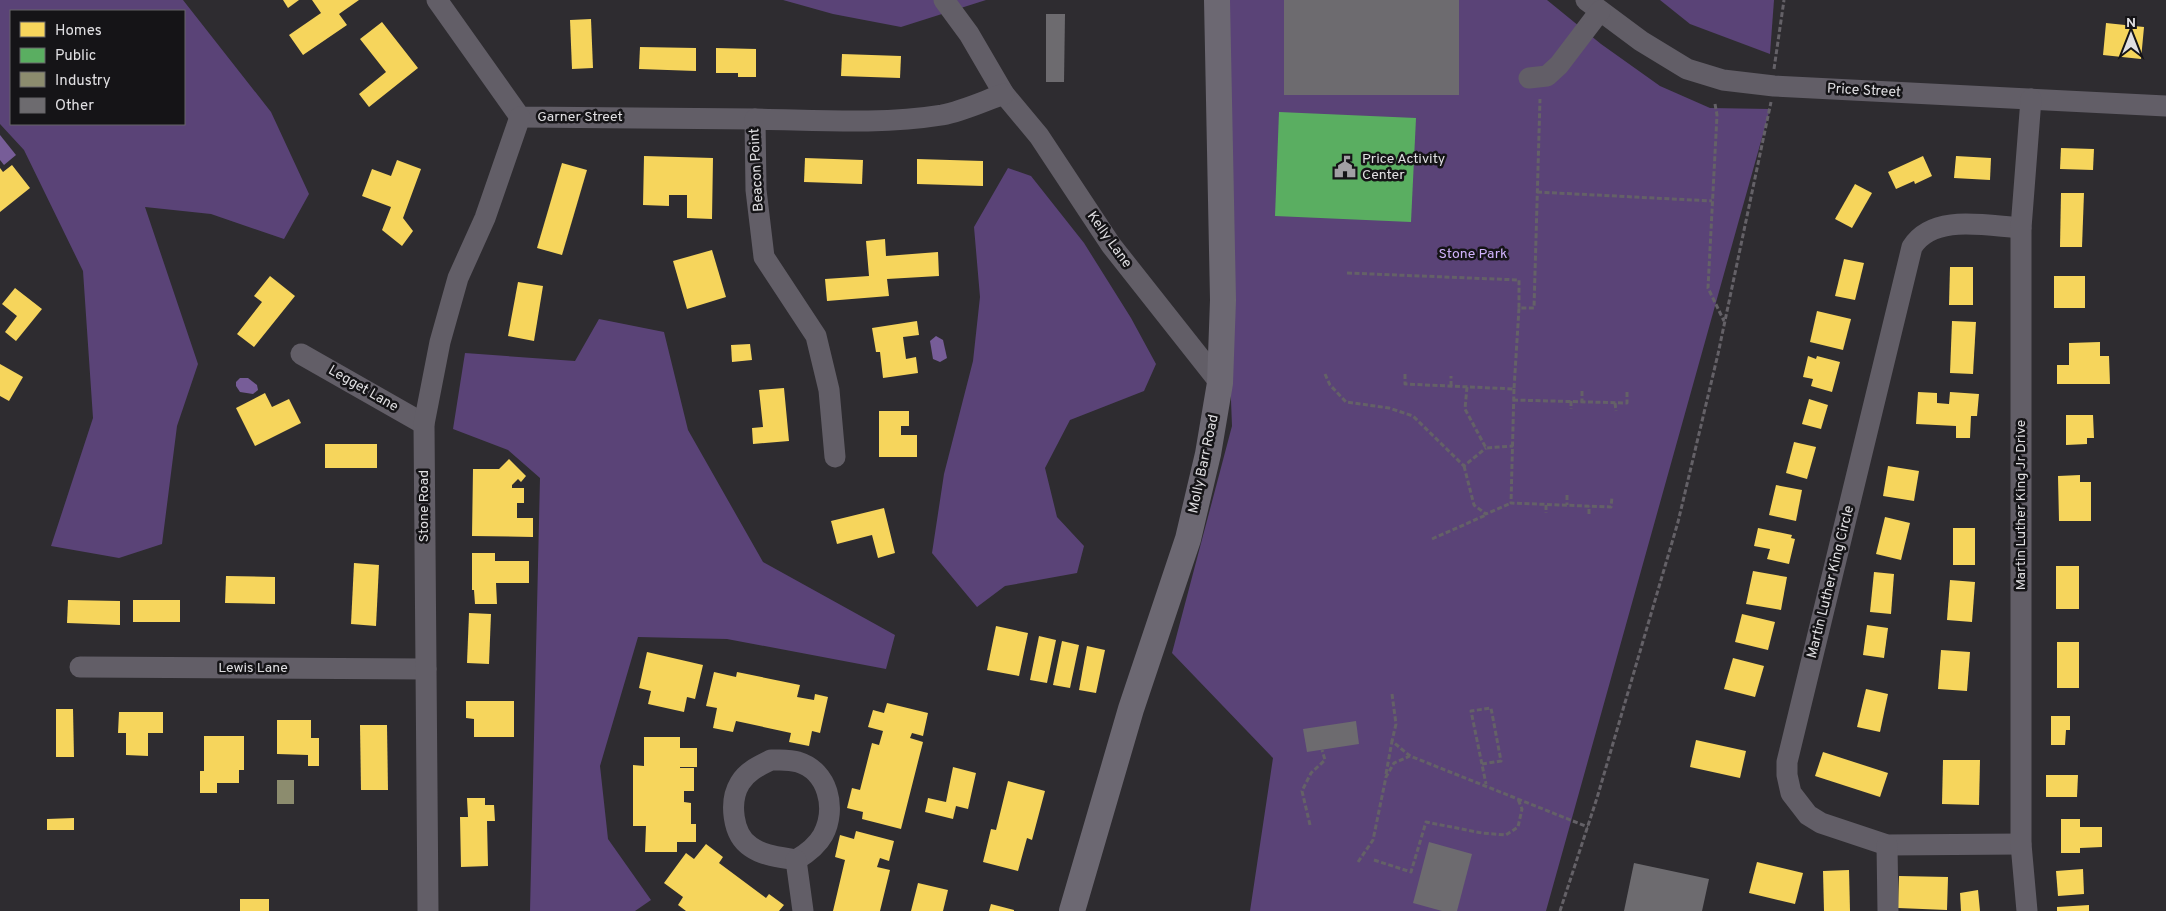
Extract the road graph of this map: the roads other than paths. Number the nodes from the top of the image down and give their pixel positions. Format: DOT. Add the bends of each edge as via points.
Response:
graph roads {
  1 [pos="436,0"];
  2 [pos="944,0"];
  3 [pos="1217,0"];
  4 [pos="1593,5"];
  5 [pos="1529,78"];
  6 [pos="1004,94"];
  7 [pos="2031,100"];
  8 [pos="2166,106"];
  9 [pos="520,117"];
  10 [pos="754,119"];
  11 [pos="2021,228"];
  12 [pos="301,354"];
  13 [pos="1220,383"];
  14 [pos="424,424"];
  15 [pos="835,457"];
  16 [pos="80,667"];
  17 [pos="426,669"];
  18 [pos="2021,844"];
  19 [pos="1887,845"];
  20 [pos="796,860"];
  21 [pos="428,911"];
  22 [pos="803,911"];
  23 [pos="1072,911"];
  24 [pos="1888,911"];
  25 [pos="2027,911"];
  1 -- 9 [label="street, Garner Street"];
  2 -- 6 [label="street, Kelly Lane" via="969,34"];
  3 -- 13 [label="main road, Molly Barr Road" via="1223,300"];
  4 -- 5 [label="street" via="1559,65 1547,76"];
  4 -- 7 [label="street, Price Street" via="1641,41 1687,69 1723,80 1774,86"];
  6 -- 10 [label="street, Beacon Point" via="944,114 872,122"];
  6 -- 13 [label="street, Kelly Lane" via="1039,136 1111,245"];
  7 -- 8 [label="street, Price Street"];
  7 -- 11 [label="street, Martin Luther King Jr Drive"];
  9 -- 10 [label="street, Garner Street"];
  9 -- 14 [label="street, Stone Road" via="485,218 458,278 440,342"];
  10 -- 15 [label="street, Beacon Point" via="756,190 764,257 816,336 829,390"];
  11 -- 18 [label="street, Martin Luther King Jr Drive"];
  11 -- 19 [label="street, Martin Luther King Circle" via="1948,225 1930,230 1912,247 1788,762 1787,775 1792,793 1808,815 1821,823"];
  12 -- 14 [label="street, Legget Lane"];
  13 -- 23 [label="main road, Molly Barr Road" via="1208,454 1188,539 1130,709"];
  14 -- 17 [label="street, Stone Road"];
  16 -- 17 [label="street, Lewis Lane"];
  17 -- 21 [label="street, Stone Road"];
  18 -- 19 [label="street, Martin Luther King Circle"];
  18 -- 25 [label="street, Martin Luther King Jr Drive"];
  19 -- 24 [label="street"];
  20 -- 20 [label="street" via="810,852 823,836 830,818 830,801 825,784 813,770 799,762 771,760 752,769 740,783 734,799 734,815 739,833 749,846 767,855"];
  20 -- 22 [label="street"];
}
